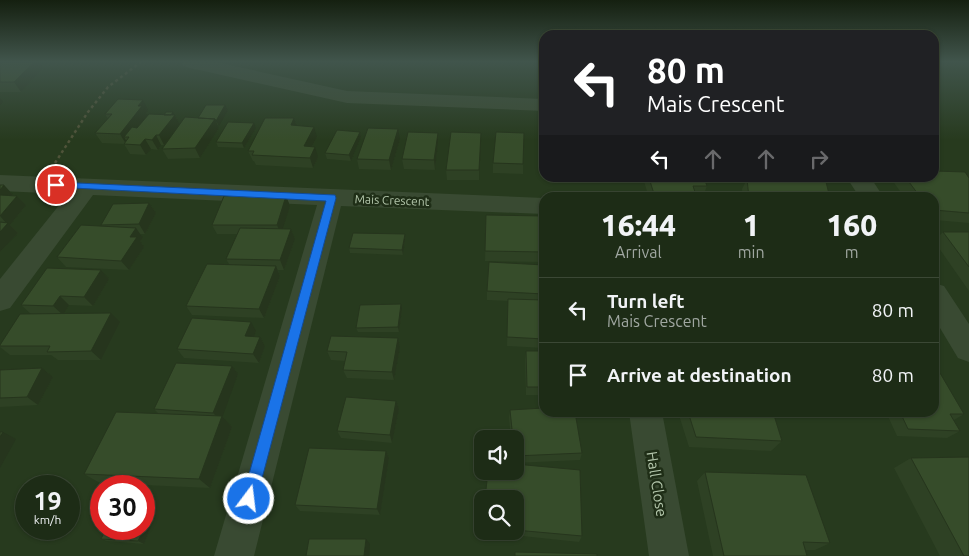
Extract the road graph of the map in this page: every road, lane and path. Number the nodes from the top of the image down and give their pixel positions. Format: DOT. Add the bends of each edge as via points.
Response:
graph roads {
  1 [pos="109,88"];
  2 [pos="314,88"];
  3 [pos="539,105"];
  4 [pos="0,183"];
  5 [pos="41,184"];
  6 [pos="87,186"];
  7 [pos="331,198"];
  8 [pos="539,206"];
  9 [pos="0,300"];
  10 [pos="939,302"];
  11 [pos="969,349"];
  12 [pos="646,417"];
  13 [pos="234,556"];
  14 [pos="669,556"];
  1 -- 5 [label="path" via="88,112"];
  2 -- 3 [label="street" via="347,97"];
  4 -- 5 [label="street, Mais Crescent"];
  5 -- 6 [label="street, Mais Crescent"];
  6 -- 7 [label="street, Mais Crescent"];
  6 -- 9 [label="street"];
  7 -- 8 [label="street, Mais Crescent"];
  7 -- 13 [label="street"];
  10 -- 11 [label="street"];
  12 -- 14 [label="street, Hall Close"];
}
